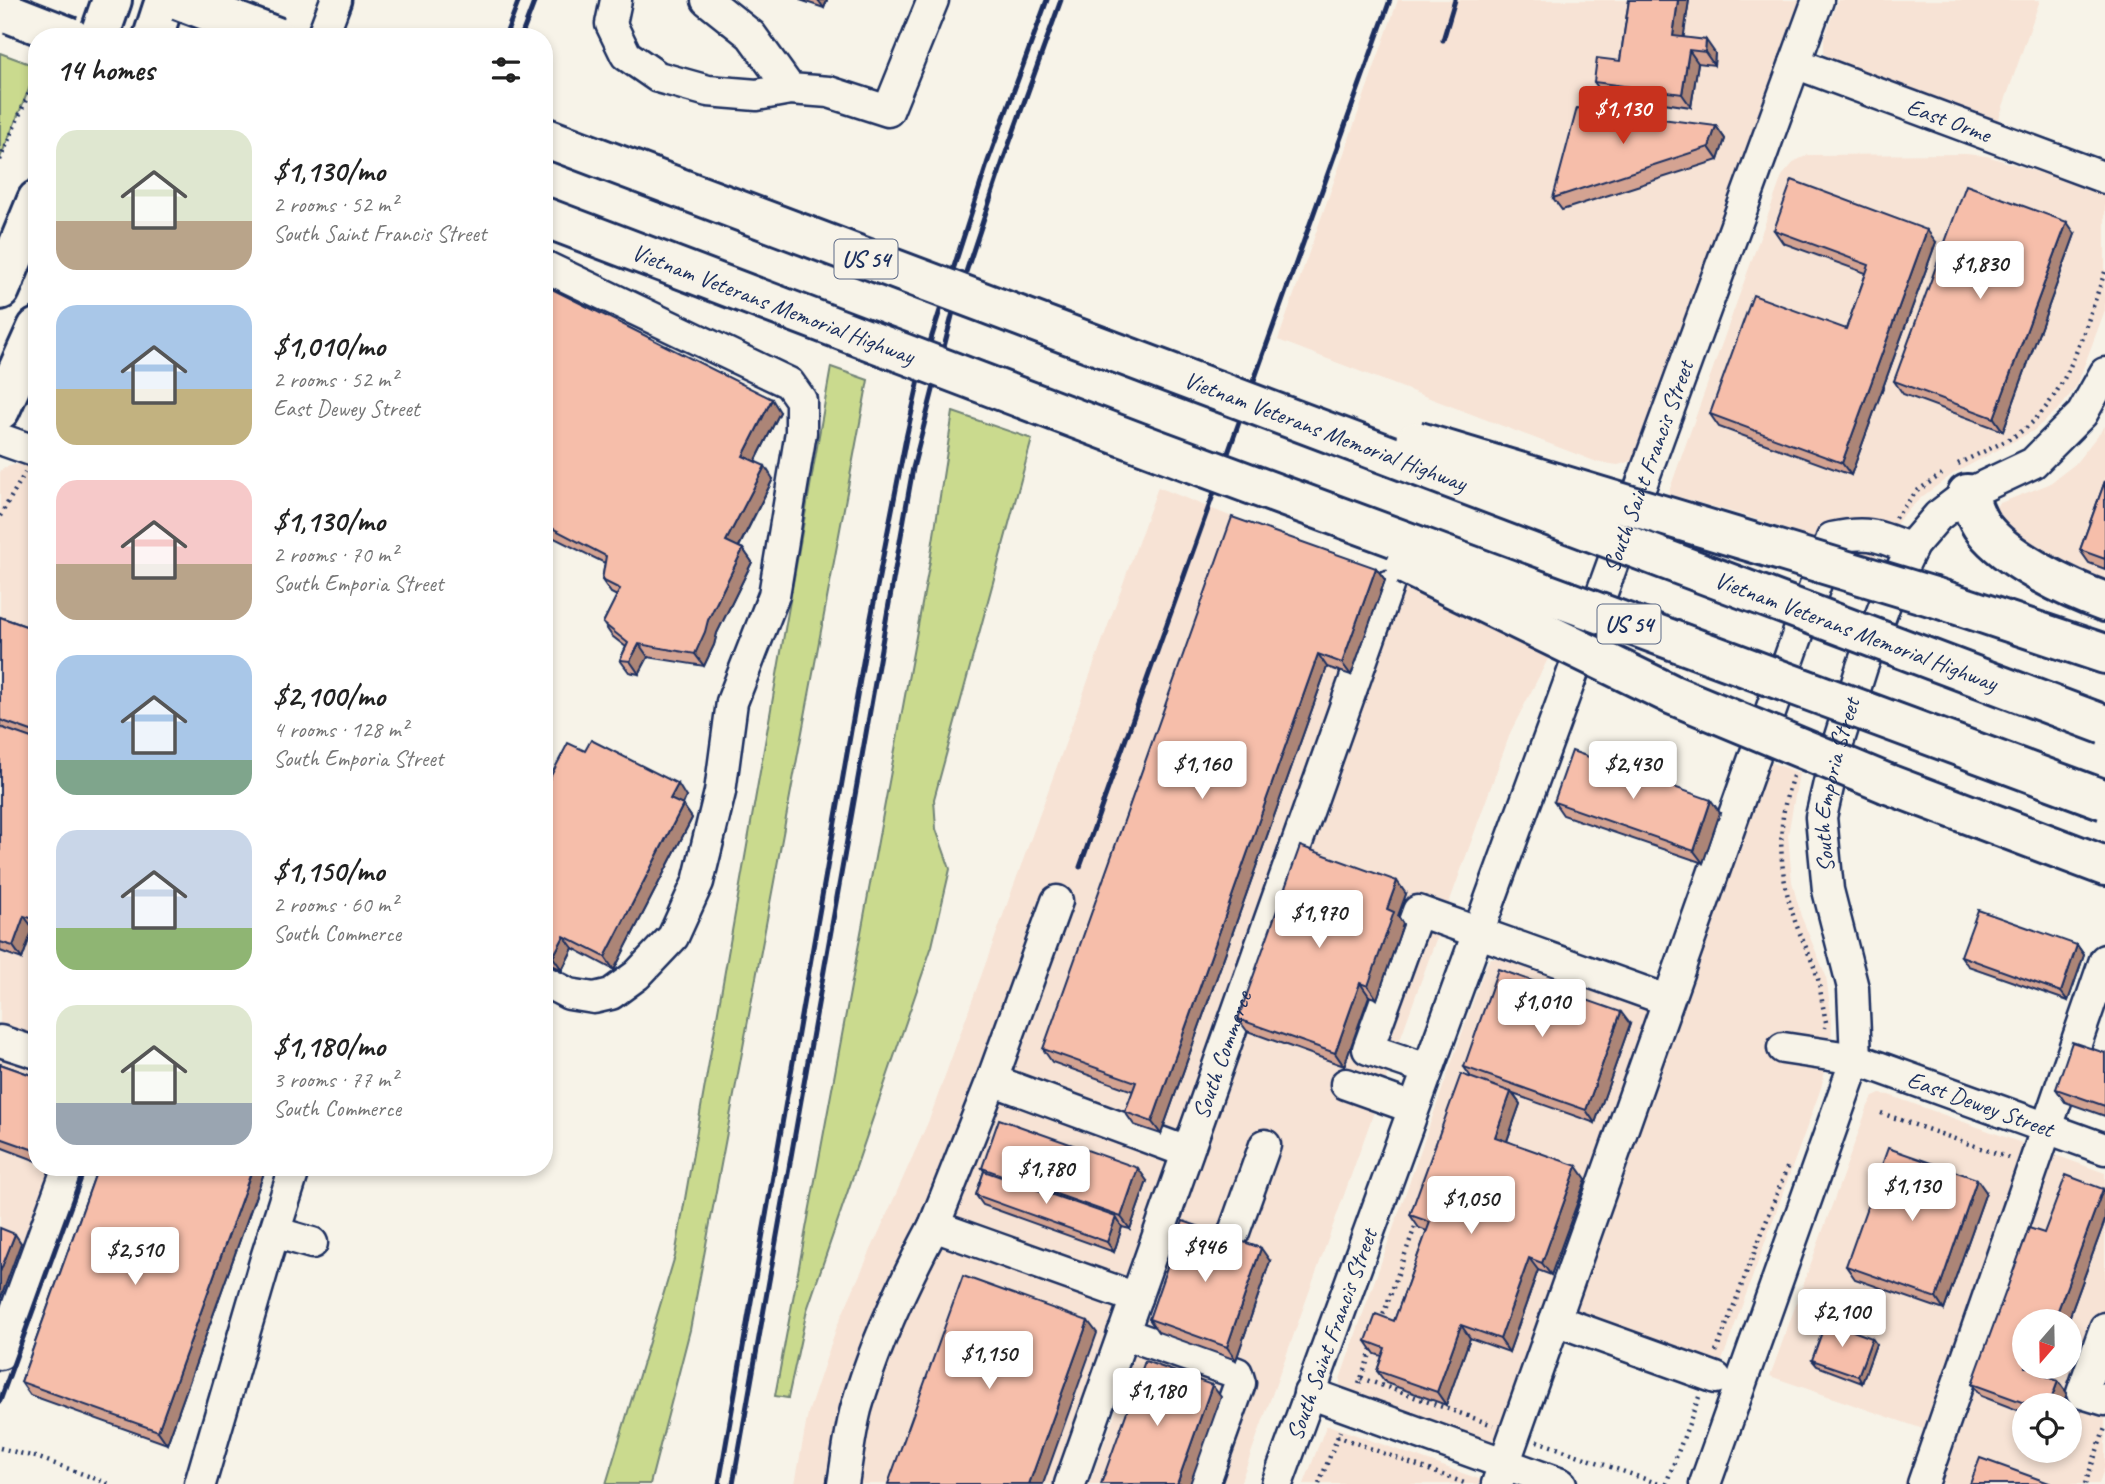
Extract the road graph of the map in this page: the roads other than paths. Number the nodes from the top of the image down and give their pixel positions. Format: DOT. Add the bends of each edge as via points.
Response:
graph roads {
  1 [pos="112,0"];
  2 [pos="165,0"];
  3 [pos="179,0"];
  4 [pos="336,0"];
  5 [pos="616,0"];
  6 [pos="707,0"];
  7 [pos="933,0"];
  8 [pos="1818,0"];
  9 [pos="4,12"];
  10 [pos="46,28"];
  11 [pos="102,28"];
  12 [pos="156,28"];
  13 [pos="253,28"];
  14 [pos="325,28"];
  15 [pos="1795,63"];
  16 [pos="790,89"];
  17 [pos="553,140"];
  18 [pos="2105,178"];
  19 [pos="553,220"];
  20 [pos="28,222"];
  21 [pos="553,270"];
  22 [pos="1,286"];
  23 [pos="28,348"];
  24 [pos="2105,373"];
  25 [pos="1188,380"];
  26 [pos="0,410"];
  27 [pos="0,439"];
  28 [pos="1153,448"];
  29 [pos="28,460"];
  30 [pos="1967,494"];
  31 [pos="1912,549"];
  32 [pos="1388,586"];
  33 [pos="2105,602"];
  34 [pos="2105,654"];
  35 [pos="2105,725"];
  36 [pos="2105,800"];
  37 [pos="2105,866"];
  38 [pos="1057,901"];
  39 [pos="1476,933"];
  40 [pos="2105,960"];
  41 [pos="553,986"];
  42 [pos="1667,1000"];
  43 [pos="0,1041"];
  44 [pos="1783,1048"];
  45 [pos="28,1050"];
  46 [pos="1379,1053"];
  47 [pos="1856,1059"];
  48 [pos="1427,1069"];
  49 [pos="992,1080"];
  50 [pos="1413,1108"];
  51 [pos="2046,1128"];
  52 [pos="1265,1145"];
  53 [pos="2105,1149"];
  54 [pos="1187,1152"];
  55 [pos="65,1176"];
  56 [pos="292,1176"];
  57 [pos="934,1226"];
  58 [pos="274,1231"];
  59 [pos="1234,1232"];
  60 [pos="312,1243"];
  61 [pos="1136,1298"];
  62 [pos="1555,1320"];
  63 [pos="2105,1328"];
  64 [pos="1123,1333"];
  65 [pos="0,1354"];
  66 [pos="1716,1378"];
  67 [pos="1310,1394"];
  68 [pos="2105,1400"];
  69 [pos="1500,1474"];
  70 [pos="201,1484"];
  71 [pos="843,1484"];
  72 [pos="1070,1484"];
  73 [pos="1204,1484"];
  74 [pos="1277,1484"];
  75 [pos="1561,1484"];
  76 [pos="1705,1484"];
  77 [pos="1923,1484"];
  1 -- 11 [label="main road"];
  2 -- 12 [label="main road"];
  3 -- 13 [label="main road, bridge"];
  4 -- 14 [label="street"];
  5 -- 16 [label="street" via="611,24 626,55 658,77 708,91 757,94"];
  6 -- 16 [label="street" via="751,35"];
  7 -- 16 [label="street" via="888,111 829,92"];
  8 -- 15 [label="street, South Saint Francis Street"];
  9 -- 10 [label="main road, bridge"];
  15 -- 18 [label="street, East Orme"];
  15 -- 39 [label="street, South Saint Francis Street"];
  17 -- 25 [label="main road, Vietnam Veterans Memorial Highway / US 54, bridge"];
  19 -- 28 [label="main road, Vietnam Veterans Memorial Highway / US 54, bridge"];
  20 -- 22 [label="main road"];
  21 -- 41 [label="street" via="789,383 801,400 801,432 774,595 732,702 720,792 698,882 673,937 637,975 611,994 594,998"];
  23 -- 26 [label="main road"];
  24 -- 30 [label="street, South Emporia Street" via="2082,414 2033,463"];
  25 -- 34 [label="main road, bridge" via="1412,440 1934,597"];
  25 -- 35 [label="main road, Vietnam Veterans Memorial Highway / US 54, bridge"];
  27 -- 29 [label="street"];
  28 -- 36 [label="main road, Vietnam Veterans Memorial Highway / US 54, bridge"];
  28 -- 37 [label="main road, bridge" via="1673,695"];
  30 -- 31 [label="street, South Emporia Street" via="1938,516"];
  30 -- 33 [label="main road" via="1983,529 2015,557"];
  31 -- 42 [label="street" via="1871,533 1832,538"];
  31 -- 47 [label="street, South Emporia Street" via="1862,667 1821,817 1828,890 1853,988"];
  32 -- 54 [label="street, South Commerce"];
  38 -- 49 [label="street"];
  39 -- 42 [label="street"];
  39 -- 46 [label="street" via="1418,911 1368,1049"];
  39 -- 48 [label="street, South Saint Francis Street"];
  40 -- 51 [label="street"];
  42 -- 62 [label="street"];
  43 -- 45 [label="street"];
  44 -- 47 [label="street, East Dewey Street"];
  46 -- 48 [label="street"];
  46 -- 50 [label="street" via="1356,1088"];
  47 -- 51 [label="street, East Dewey Street"];
  47 -- 76 [label="street, South Emporia Street"];
  48 -- 50 [label="street, South Saint Francis Street"];
  49 -- 54 [label="street"];
  49 -- 57 [label="street"];
  50 -- 67 [label="street, South Saint Francis Street"];
  51 -- 53 [label="street, East Dewey Street"];
  51 -- 77 [label="street"];
  52 -- 59 [label="street"];
  54 -- 61 [label="street, South Commerce"];
  55 -- 65 [label="street"];
  56 -- 58 [label="street"];
  57 -- 61 [label="street"];
  57 -- 71 [label="street" via="880,1337 856,1411"];
  58 -- 60 [label="street"];
  58 -- 70 [label="street"];
  61 -- 64 [label="street, South Commerce"];
  62 -- 66 [label="street"];
  62 -- 69 [label="street"];
  63 -- 68 [label="street" via="2082,1393"];
  64 -- 72 [label="street, South Commerce"];
  64 -- 73 [label="street" via="1237,1373 1240,1383"];
  67 -- 69 [label="street"];
  67 -- 74 [label="street, South Saint Francis Street"];
  69 -- 75 [label="street"];
}
